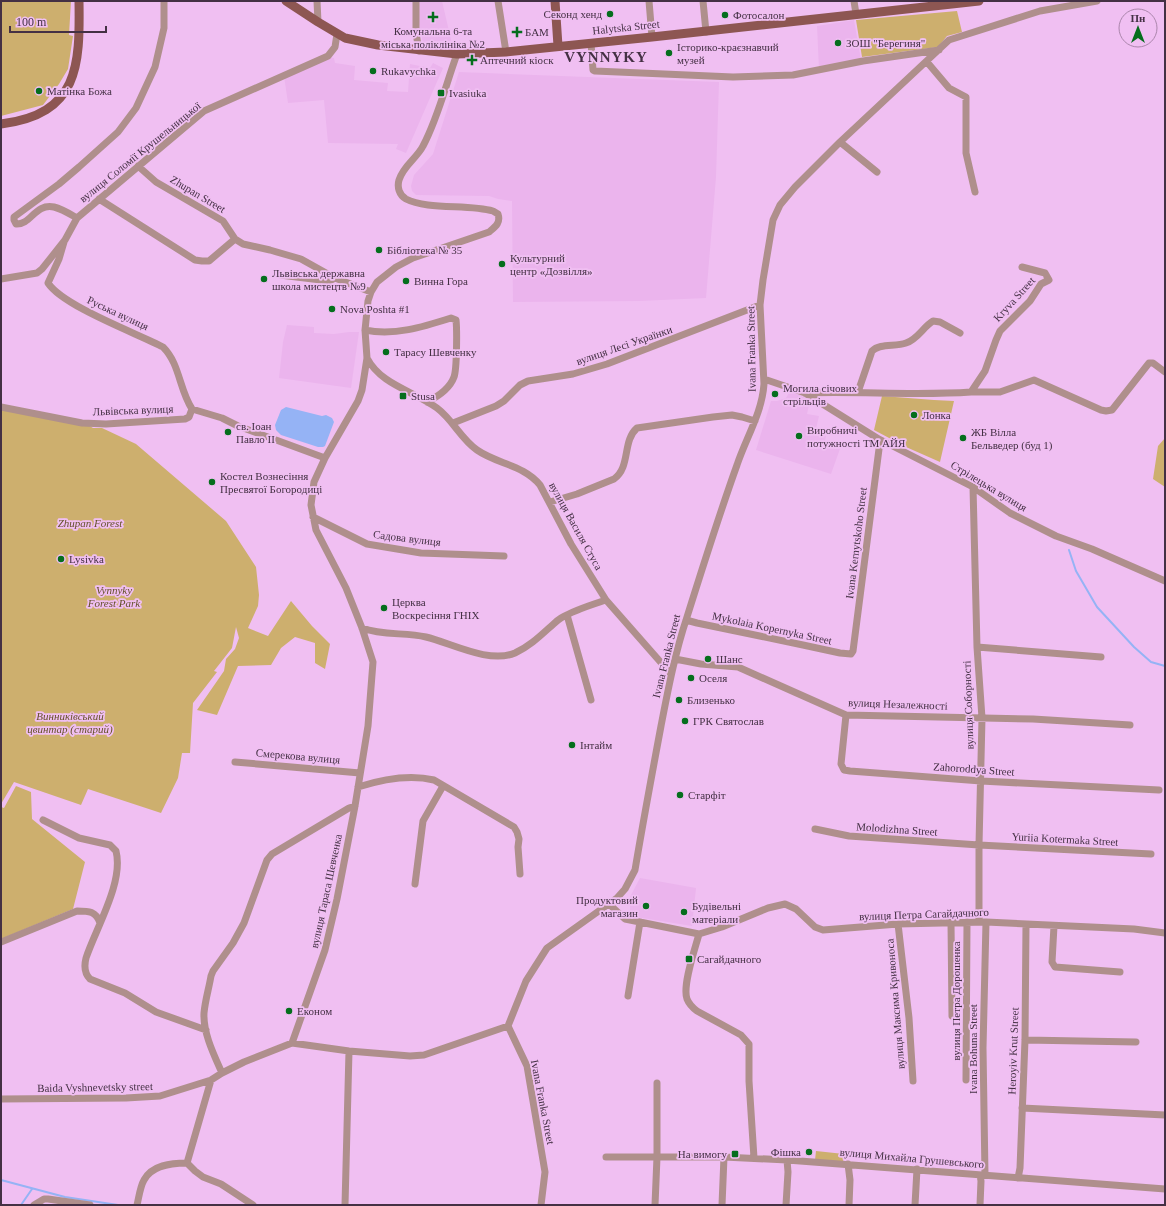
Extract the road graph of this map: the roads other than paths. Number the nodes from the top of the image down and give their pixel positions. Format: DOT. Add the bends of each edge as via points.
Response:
graph roads {
  1 [pos="79,1"];
  2 [pos="164,1"];
  3 [pos="286,1"];
  4 [pos="317,1"];
  5 [pos="416,1"];
  6 [pos="498,1"];
  7 [pos="555,1"];
  8 [pos="649,1"];
  9 [pos="703,1"];
  10 [pos="854,1"];
  11 [pos="979,1"];
  12 [pos="1097,1"];
  13 [pos="856,14"];
  14 [pos="318,22"];
  15 [pos="706,32"];
  16 [pos="337,34"];
  17 [pos="652,37"];
  18 [pos="591,43"];
  19 [pos="558,46"];
  20 [pos="939,50"];
  21 [pos="419,51"];
  22 [pos="506,52"];
  23 [pos="457,54"];
  24 [pos="927,62"];
  25 [pos="1,124"];
  26 [pos="840,142"];
  27 [pos="138,166"];
  28 [pos="877,172"];
  29 [pos="975,192"];
  30 [pos="99,199"];
  31 [pos="77,218"];
  32 [pos="235,239"];
  33 [pos="65,240"];
  34 [pos="1022,267"];
  35 [pos="280,275"];
  36 [pos="335,278"];
  37 [pos="1,279"];
  38 [pos="371,292"];
  39 [pos="760,304"];
  40 [pos="365,330"];
  41 [pos="960,333"];
  42 [pos="367,358"];
  43 [pos="1165,372"];
  44 [pos="764,379"];
  45 [pos="858,392"];
  46 [pos="971,392"];
  47 [pos="805,393"];
  48 [pos="427,402"];
  49 [pos="1,407"];
  50 [pos="192,409"];
  51 [pos="755,421"];
  52 [pos="453,423"];
  53 [pos="877,438"];
  54 [pos="325,458"];
  55 [pos="973,487"];
  56 [pos="550,502"];
  57 [pos="313,517"];
  58 [pos="504,556"];
  59 [pos="1165,580"];
  60 [pos="606,600"];
  61 [pos="567,615"];
  62 [pos="686,620"];
  63 [pos="362,628"];
  64 [pos="977,647"];
  65 [pos="853,651"];
  66 [pos="1101,657"];
  67 [pos="675,658"];
  68 [pos="671,674"];
  69 [pos="591,700"];
  70 [pos="846,715"];
  71 [pos="982,718"];
  72 [pos="1130,725"];
  73 [pos="235,762"];
  74 [pos="360,773"];
  75 [pos="981,781"];
  76 [pos="443,786"];
  77 [pos="358,787"];
  78 [pos="1159,790"];
  79 [pos="356,806"];
  80 [pos="43,820"];
  81 [pos="815,829"];
  82 [pos="979,845"];
  83 [pos="1151,854"];
  84 [pos="520,874"];
  85 [pos="415,884"];
  86 [pos="609,904"];
  87 [pos="100,922"];
  88 [pos="640,922"];
  89 [pos="951,922"];
  90 [pos="967,922"];
  91 [pos="982,922"];
  92 [pos="898,924"];
  93 [pos="1026,924"];
  94 [pos="1054,926"];
  95 [pos="1165,933"];
  96 [pos="699,934"];
  97 [pos="1,942"];
  98 [pos="1120,972"];
  99 [pos="628,996"];
  100 [pos="952,1016"];
  101 [pos="508,1026"];
  102 [pos="206,1030"];
  103 [pos="1025,1040"];
  104 [pos="1136,1042"];
  105 [pos="292,1043"];
  106 [pos="349,1051"];
  107 [pos="222,1073"];
  108 [pos="211,1080"];
  109 [pos="966,1080"];
  110 [pos="913,1082"];
  111 [pos="657,1083"];
  112 [pos="1,1099"];
  113 [pos="1022,1108"];
  114 [pos="1165,1115"];
  115 [pos="606,1156"];
  116 [pos="657,1157"];
  117 [pos="724,1157"];
  118 [pos="754,1158"];
  119 [pos="787,1160"];
  120 [pos="186,1162"];
  121 [pos="848,1164"];
  122 [pos="917,1169"];
  123 [pos="982,1175"];
  124 [pos="1018,1178"];
  125 [pos="1165,1189"];
  126 [pos="138,1201"];
  127 [pos="34,1205"];
  128 [pos="88,1205"];
  129 [pos="253,1205"];
  130 [pos="344,1205"];
  131 [pos="541,1205"];
  132 [pos="655,1205"];
  133 [pos="722,1205"];
  134 [pos="786,1205"];
  135 [pos="849,1205"];
  136 [pos="915,1205"];
  137 [pos="980,1205"];
  1 -- 25 [label="main road" via="78,56 66,90 49,108 34,117"];
  2 -- 31 [label="street, вулиця Соломії Крушельницької" via="164,28 155,67 136,108 118,132 59,184 14,216 16,224 24,223 36,210 52,206"];
  3 -- 14 [label="main road, Halytska Street"];
  4 -- 14 [label="street"];
  5 -- 21 [label="street"];
  6 -- 22 [label="street"];
  7 -- 19 [label="main road"];
  8 -- 17 [label="street"];
  9 -- 15 [label="street"];
  10 -- 13 [label="street"];
  11 -- 13 [label="main road, Halytska Street"];
  12 -- 20 [label="street, Ivana Franka Street" via="1040,11 949,40"];
  13 -- 15 [label="main road, Halytska Street"];
  14 -- 16 [label="main road, Halytska Street"];
  15 -- 17 [label="main road, Halytska Street"];
  16 -- 21 [label="main road, Halytska Street" via="357,42"];
  16 -- 27 [label="street, вулиця Соломії Крушельницької" via="335,47 328,56 204,111"];
  17 -- 18 [label="main road, Halytska Street"];
  18 -- 19 [label="main road, Halytska Street"];
  18 -- 20 [label="street" via="595,71 733,77 793,75"];
  19 -- 22 [label="main road, Halytska Street"];
  20 -- 24 [label="street, Ivana Franka Street"];
  21 -- 23 [label="main road, Halytska Street"];
  22 -- 23 [label="main road, Halytska Street"];
  23 -- 38 [label="street, вулиця Тараса Шевченка" via="428,137 418,155 401,176 398,188 406,198 419,203 493,211 498,214 499,221 488,232 413,258 396,267 377,282"];
  24 -- 26 [label="street, Ivana Franka Street"];
  24 -- 29 [label="street" via="949,88 966,97 966,153"];
  26 -- 28 [label="street"];
  26 -- 39 [label="street, Ivana Franka Street" via="780,204 773,220"];
  27 -- 30 [label="street, вулиця Соломії Крушельницької"];
  27 -- 32 [label="street, Zhupan Street" via="156,182 223,221"];
  30 -- 31 [label="street, вулиця Соломії Крушельницької"];
  30 -- 32 [label="street" via="195,260 209,260"];
  31 -- 33 [label="street, вулиця Соломії Крушельницької"];
  32 -- 36 [label="street, Zhupan Street" via="243,244 301,259"];
  33 -- 37 [label="street, вулиця Соломії Крушельницької" via="47,265 37,273"];
  33 -- 50 [label="street, Руська вулиця" via="48,283 51,288 76,305 163,347 174,362"];
  34 -- 46 [label="street, Kryva Street" via="1045,273 1049,280 1041,284 1030,301 1000,331 985,371"];
  35 -- 36 [label="street" via="329,282"];
  36 -- 38 [label="street, Zhupan Street"];
  38 -- 40 [label="street, вулиця Тараса Шевченка"];
  39 -- 44 [label="street, Ivana Franka Street"];
  39 -- 52 [label="street, вулиця Лесі Українки" via="607,364 520,385 504,402"];
  40 -- 42 [label="street, вулиця Тараса Шевченка"];
  40 -- 48 [label="street" via="376,333 392,332 415,329 452,318 456,320 454,377 447,387"];
  41 -- 45 [label="street" via="945,324 933,321 908,343 875,348"];
  42 -- 48 [label="street, вулиця Василя Стуса" via="382,377"];
  42 -- 54 [label="street, вулиця Тараса Шевченка" via="358,401"];
  43 -- 46 [label="street" via="1150,363 1109,411 1101,410 1034,380 1000,392"];
  44 -- 47 [label="street, Стрілецька вулиця"];
  44 -- 51 [label="street, Ivana Franka Street" via="763,394"];
  45 -- 46 [label="street"];
  45 -- 47 [label="street"];
  47 -- 53 [label="street, Стрілецька вулиця"];
  48 -- 52 [label="street, вулиця Василя Стуса"];
  49 -- 50 [label="street, Львівська вулиця" via="82,423 106,424 185,419 189,417"];
  50 -- 54 [label="street"];
  51 -- 56 [label="street" via="732,415 637,428 631,437 623,470 619,476 577,494"];
  51 -- 62 [label="street, Ivana Franka Street" via="738,463"];
  52 -- 56 [label="street, вулиця Василя Стуса" via="477,450 512,465 537,480"];
  53 -- 55 [label="street, Стрілецька вулиця"];
  53 -- 65 [label="street, Ivana Kernytskoho Street" via="879,449"];
  54 -- 57 [label="street, вулиця Тараса Шевченка" via="314,482 311,505"];
  55 -- 59 [label="street, Стрілецька вулиця" via="1010,514 1056,536"];
  55 -- 64 [label="street, вулиця Соборності"];
  56 -- 60 [label="street, вулиця Василя Стуса"];
  57 -- 58 [label="street, Садова вулиця" via="367,544 421,553"];
  57 -- 63 [label="street, вулиця Тараса Шевченка" via="316,530 346,588"];
  60 -- 61 [label="street"];
  60 -- 68 [label="street, вулиця Василя Стуса"];
  61 -- 63 [label="street" via="529,646 505,656 473,652 424,637"];
  61 -- 69 [label="street"];
  62 -- 65 [label="street, Mykolaia Kopernyka Street" via="840,654 848,655"];
  62 -- 67 [label="street, Ivana Franka Street"];
  63 -- 74 [label="street, вулиця Тараса Шевченка" via="373,662 368,726"];
  64 -- 66 [label="street"];
  64 -- 71 [label="street, вулиця Соборності"];
  67 -- 68 [label="street, Ivana Franka Street"];
  67 -- 70 [label="street, вулиця Незалежності" via="702,664 738,667"];
  68 -- 86 [label="street, Ivana Franka Street" via="635,870 625,889"];
  70 -- 71 [label="street, вулиця Незалежності"];
  70 -- 75 [label="street, Zahoroddya Street" via="841,755 844,770"];
  71 -- 72 [label="street, вулиця Незалежності"];
  71 -- 75 [label="street, вулиця Соборності"];
  73 -- 74 [label="street, Смерекова вулиця"];
  74 -- 77 [label="street, вулиця Тараса Шевченка"];
  75 -- 78 [label="street, Zahoroddya Street"];
  75 -- 82 [label="street, вулиця Соборності"];
  76 -- 77 [label="street" via="434,780 411,777 376,781"];
  76 -- 84 [label="street" via="514,828 519,839"];
  76 -- 85 [label="street" via="423,821"];
  77 -- 79 [label="street, вулиця Тараса Шевченка"];
  79 -- 102 [label="street" via="272,854 267,860 244,923 211,976 204,1014"];
  79 -- 105 [label="street, вулиця Тараса Шевченка" via="338,900 325,950"];
  80 -- 87 [label="street" via="79,838 110,845 116,851 115,886"];
  81 -- 82 [label="street, Molodizhna Street" via="849,836"];
  82 -- 83 [label="street, Yuriia Kotermaka Street"];
  82 -- 91 [label="street, вулиця Соборності"];
  86 -- 88 [label="street" via="625,919"];
  86 -- 101 [label="street, Ivana Franka Street" via="547,948 526,981"];
  87 -- 97 [label="street" via="94,912 77,911"];
  87 -- 102 [label="street" via="85,963 86,975 125,993 156,1012"];
  88 -- 96 [label="street"];
  88 -- 99 [label="street"];
  89 -- 90 [label="street, вулиця Петра Сагайдачного"];
  89 -- 92 [label="street, вулиця Петра Сагайдачного"];
  89 -- 100 [label="street"];
  90 -- 91 [label="street, вулиця Петра Сагайдачного"];
  90 -- 109 [label="street, вулиця Петра Дорошенка"];
  91 -- 93 [label="street, вулиця Петра Сагайдачного"];
  91 -- 123 [label="street, Ivana Bohuna Street"];
  92 -- 96 [label="street, вулиця Петра Сагайдачного" via="823,930 815,927 796,909 785,904"];
  92 -- 110 [label="street, вулиця Максима Кривоноса" via="909,1018"];
  93 -- 94 [label="street, вулиця Петра Сагайдачного"];
  93 -- 103 [label="street, Heroyiv Krut Street"];
  94 -- 95 [label="street, вулиця Петра Сагайдачного" via="1134,929"];
  94 -- 98 [label="street" via="1052,962 1055,968"];
  96 -- 118 [label="street" via="686,983 687,1000 697,1011 741,1035 750,1044 748,1081"];
  101 -- 106 [label="street, Baida Vyshnevetsky street" via="424,1055"];
  101 -- 131 [label="street, Ivana Franka Street" via="527,1066 545,1172"];
  102 -- 107 [label="street"];
  103 -- 104 [label="street"];
  103 -- 113 [label="street, Heroyiv Krut Street"];
  105 -- 106 [label="street, Baida Vyshnevetsky street"];
  105 -- 107 [label="street, Baida Vyshnevetsky street"];
  106 -- 130 [label="street"];
  107 -- 108 [label="street, Baida Vyshnevetsky street"];
  108 -- 112 [label="street, Baida Vyshnevetsky street" via="160,1096"];
  108 -- 120 [label="street"];
  111 -- 116 [label="street"];
  113 -- 114 [label="street"];
  113 -- 124 [label="street, Heroyiv Krut Street"];
  115 -- 116 [label="street, вулиця Михайла Грушевського"];
  116 -- 117 [label="street, вулиця Михайла Грушевського"];
  116 -- 132 [label="street"];
  117 -- 118 [label="street, вулиця Михайла Грушевського"];
  117 -- 133 [label="street"];
  118 -- 119 [label="street, вулиця Михайла Грушевського"];
  119 -- 121 [label="street, вулиця Михайла Грушевського"];
  119 -- 134 [label="street"];
  120 -- 126 [label="street" via="155,1170 143,1182"];
  120 -- 129 [label="street" via="195,1171"];
  121 -- 122 [label="street, вулиця Михайла Грушевського"];
  121 -- 135 [label="street"];
  122 -- 123 [label="street, вулиця Михайла Грушевського"];
  122 -- 136 [label="street"];
  123 -- 124 [label="street, вулиця Михайла Грушевського"];
  123 -- 137 [label="street, Ivana Bohuna Street"];
  124 -- 125 [label="street, вулиця Михайла Грушевського"];
  127 -- 128 [label="street" via="44,1199"];
}
